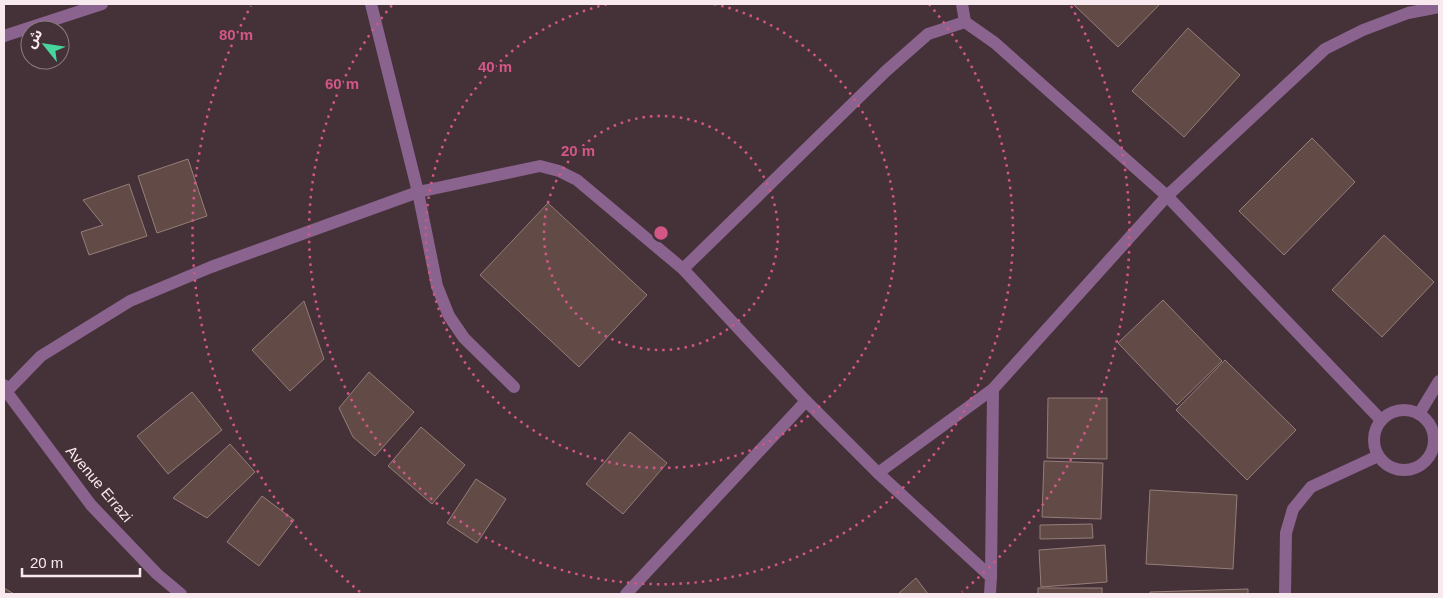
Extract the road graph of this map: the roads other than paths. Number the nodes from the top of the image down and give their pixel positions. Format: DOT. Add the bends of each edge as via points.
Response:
graph roads {
  1 [pos="102,4"];
  2 [pos="371,4"];
  3 [pos="962,4"];
  4 [pos="1439,7"];
  5 [pos="965,22"];
  6 [pos="4,36"];
  7 [pos="418,192"];
  8 [pos="1167,196"];
  9 [pos="684,269"];
  10 [pos="1439,381"];
  11 [pos="514,387"];
  12 [pos="993,389"];
  13 [pos="5,390"];
  14 [pos="806,401"];
  15 [pos="1419,414"];
  16 [pos="1381,420"];
  17 [pos="1378,456"];
  18 [pos="878,473"];
  19 [pos="991,577"];
  20 [pos="182,594"];
  21 [pos="626,594"];
  22 [pos="990,594"];
  23 [pos="1285,594"];
  1 -- 6 [label="street"];
  2 -- 7 [label="street"];
  3 -- 5 [label="street"];
  4 -- 8 [label="street" via="1408,13 1325,49"];
  5 -- 8 [label="street" via="995,43"];
  5 -- 9 [label="street" via="928,34"];
  7 -- 9 [label="street" via="540,166 559,171 577,180"];
  7 -- 11 [label="street" via="437,286 449,316 464,338"];
  7 -- 13 [label="street" via="211,267 130,301 41,356"];
  8 -- 12 [label="street"];
  8 -- 16 [label="street"];
  9 -- 14 [label="street"];
  10 -- 15 [label="street"];
  12 -- 18 [label="street"];
  12 -- 19 [label="street"];
  13 -- 20 [label="street, Avenue Errazi" via="91,505 157,574"];
  14 -- 18 [label="street"];
  14 -- 21 [label="street"];
  15 -- 16 [label="street" via="1399,410"];
  15 -- 17 [label="street" via="1432,428 1434,438 1429,457 1422,464 1403,470 1385,463"];
  16 -- 17 [label="street" via="1374,438"];
  17 -- 23 [label="street" via="1311,487 1292,509 1286,533"];
  18 -- 19 [label="street"];
  19 -- 22 [label="street"];
}
